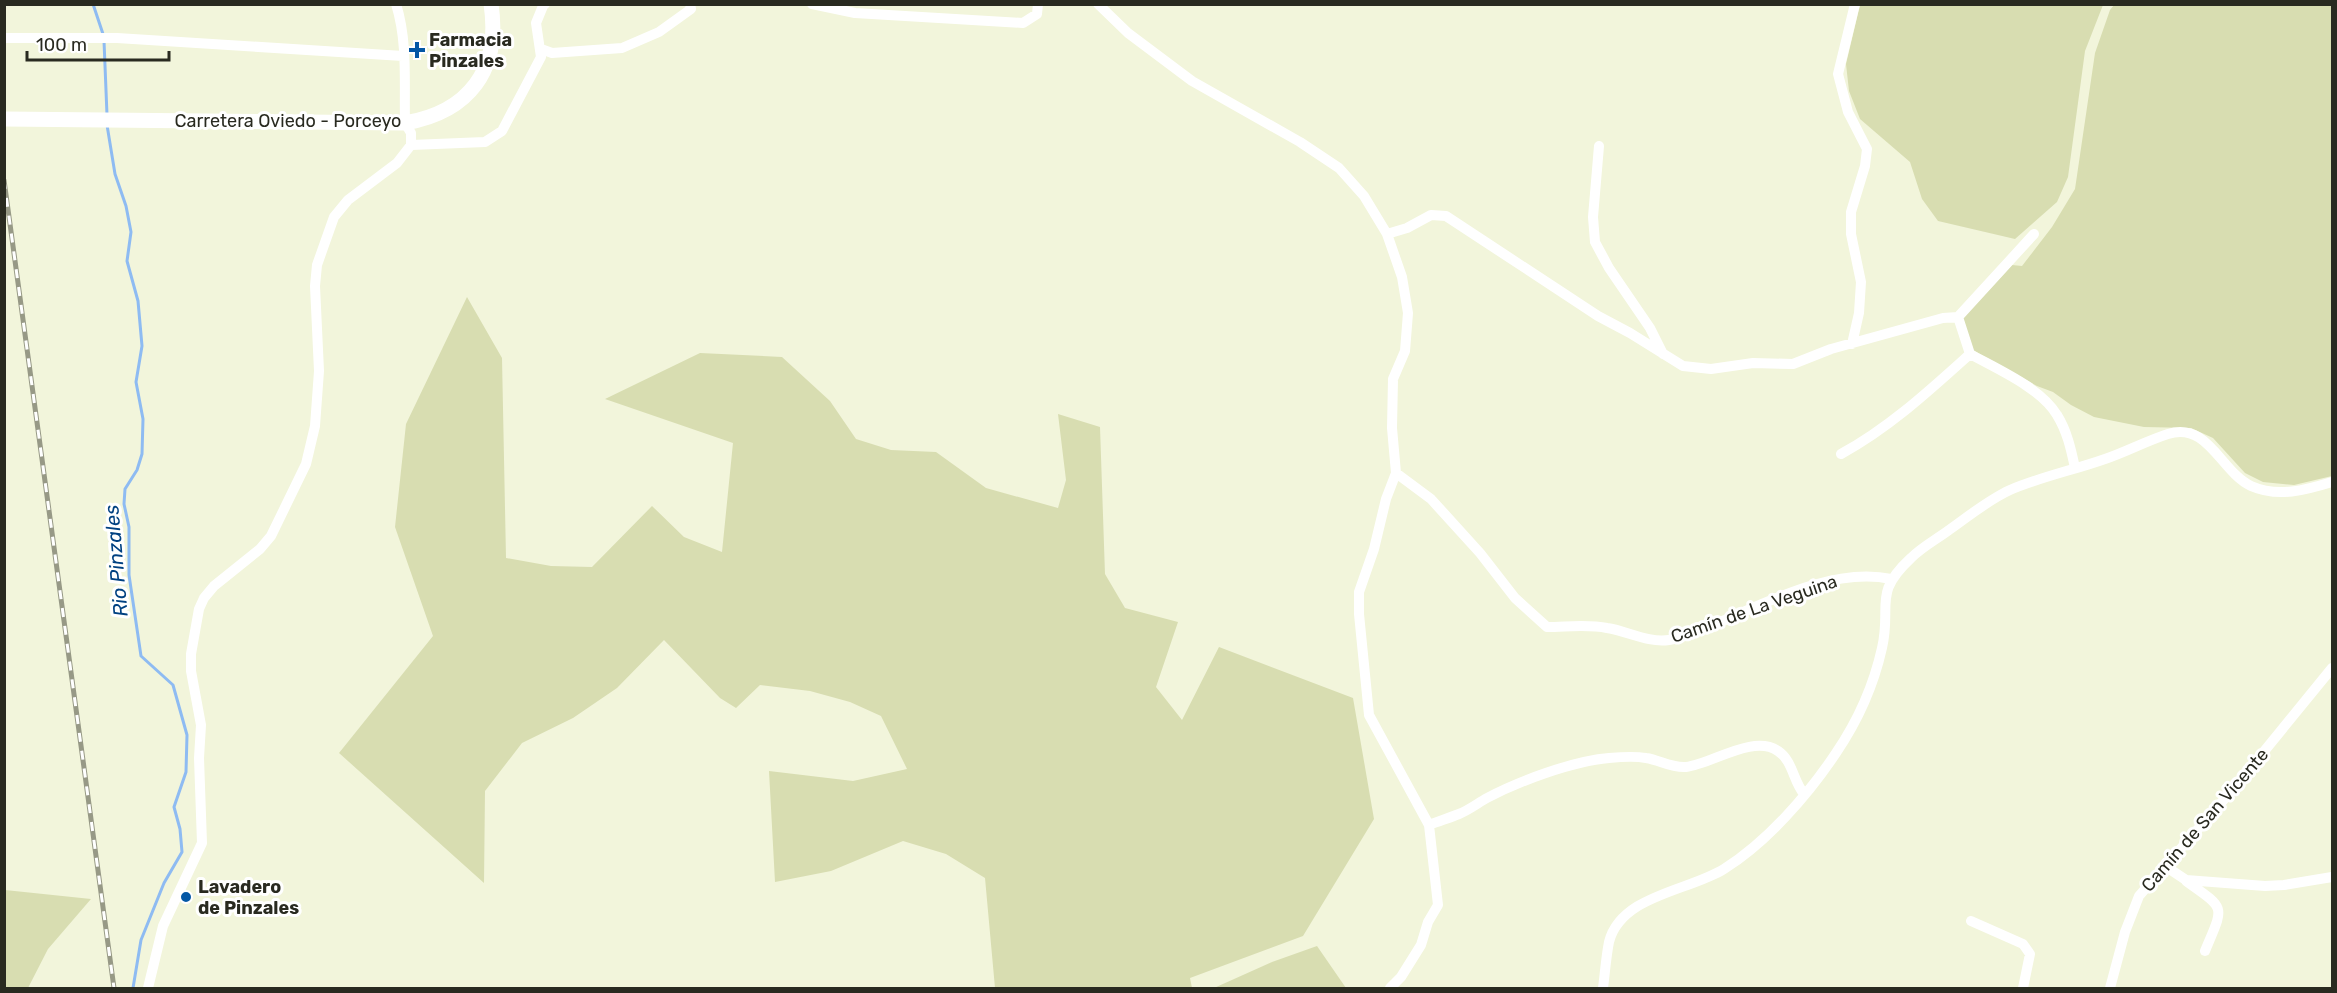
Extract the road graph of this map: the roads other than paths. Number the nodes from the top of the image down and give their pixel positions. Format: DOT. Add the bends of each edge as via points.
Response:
graph roads {
  1 [pos="396,4"];
  2 [pos="491,4"];
  3 [pos="545,4"];
  4 [pos="690,4"];
  5 [pos="812,4"];
  6 [pos="1038,4"];
  7 [pos="1098,4"];
  8 [pos="1855,4"];
  9 [pos="4,39"];
  10 [pos="541,49"];
  11 [pos="403,56"];
  12 [pos="4,119"];
  13 [pos="405,123"];
  14 [pos="411,145"];
  15 [pos="1599,146"];
  16 [pos="1387,234"];
  17 [pos="2034,234"];
  18 [pos="1958,317"];
  19 [pos="1852,344"];
  20 [pos="1970,354"];
  21 [pos="1664,356"];
  22 [pos="1841,454"];
  23 [pos="2075,468"];
  24 [pos="1396,473"];
  25 [pos="2332,482"];
  26 [pos="1891,579"];
  27 [pos="2332,668"];
  28 [pos="1803,794"];
  29 [pos="1429,825"];
  30 [pos="2165,866"];
  31 [pos="2332,877"];
  32 [pos="2186,880"];
  33 [pos="1971,921"];
  34 [pos="2205,951"];
  35 [pos="148,988"];
  36 [pos="1390,988"];
  37 [pos="1603,988"];
  38 [pos="2024,988"];
  39 [pos="2110,988"];
  1 -- 11 [label="street"];
  2 -- 13 [label="main road, Carretera Oviedo - Porceyo" via="494,36 490,56 474,87 448,109"];
  3 -- 10 [label="street" via="536,23"];
  4 -- 10 [label="street" via="691,9 659,32 622,48 552,52"];
  5 -- 6 [label="street" via="855,13 1023,23 1037,14"];
  7 -- 16 [label="street" via="1128,33 1192,81 1339,168 1364,196"];
  8 -- 19 [label="street" via="1838,74 1848,112 1867,149 1851,212 1851,234 1861,282"];
  9 -- 11 [label="street" via="117,38"];
  10 -- 14 [label="street" via="541,57 502,131 485,142"];
  11 -- 13 [label="street"];
  12 -- 13 [label="main road, Carretera Oviedo - Porceyo"];
  13 -- 14 [label="street" via="411,133"];
  14 -- 35 [label="street" via="397,163 348,200 334,217 316,265 320,371 315,426 306,464 270,536 260,549 214,586 199,609 191,671 201,725 202,843 163,926"];
  15 -- 21 [label="street" via="1593,216 1595,242"];
  16 -- 21 [label="street" via="1431,215 1446,216"];
  16 -- 24 [label="street" via="1402,276 1408,313 1405,351 1393,379"];
  17 -- 18 [label="street"];
  18 -- 19 [label="street"];
  18 -- 20 [label="street"];
  19 -- 21 [label="street" via="1793,364 1753,363 1711,369 1683,366"];
  20 -- 22 [label="street" via="1916,402"];
  20 -- 23 [label="street" via="2028,386 2056,413 2070,442"];
  23 -- 25 [label="street" via="2171,433 2191,432 2205,441 2235,475 2252,486 2298,492"];
  23 -- 26 [label="street" via="2010,490 1988,503 1912,556"];
  24 -- 26 [label="street, Camín de La Veguina" via="1431,499 1515,598 1547,627 1606,628 1640,638 1668,640 1781,595 1846,577 1875,575"];
  24 -- 29 [label="street" via="1359,592 1362,655 1369,715"];
  26 -- 28 [label="street" via="1885,596 1882,647 1864,703 1836,753"];
  27 -- 30 [label="street, Camín de San Vicente"];
  28 -- 29 [label="street" via="1778,751 1751,746 1687,767 1646,758 1608,758 1575,765 1514,786"];
  28 -- 37 [label="street" via="1772,831 1725,868 1631,909 1610,941"];
  29 -- 36 [label="street" via="1438,904 1421,945"];
  30 -- 32 [label="street"];
  30 -- 39 [label="street, Camín de San Vicente" via="2139,896"];
  31 -- 32 [label="street" via="2265,886"];
  32 -- 34 [label="street" via="2218,907 2220,915"];
  33 -- 38 [label="street" via="2028,949"];
}
